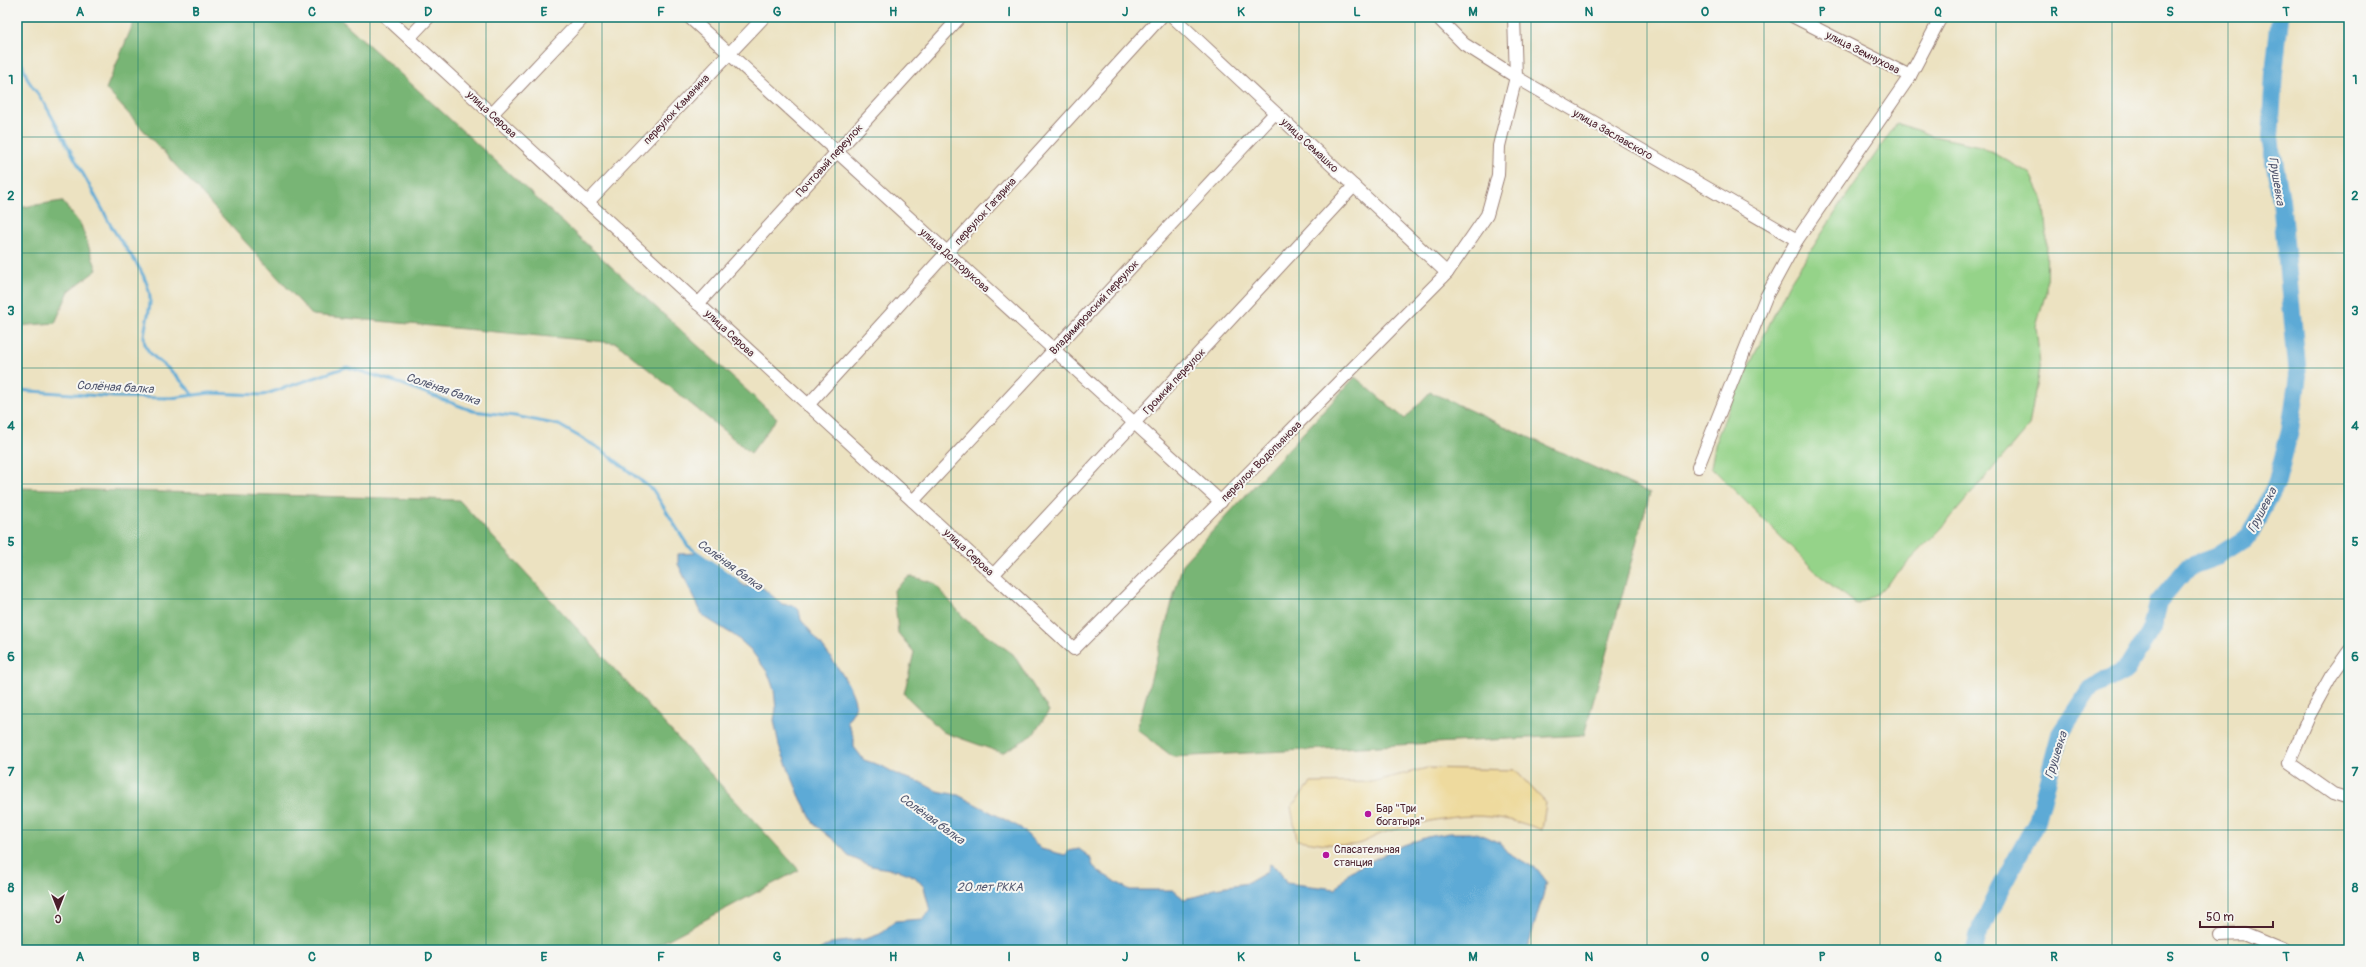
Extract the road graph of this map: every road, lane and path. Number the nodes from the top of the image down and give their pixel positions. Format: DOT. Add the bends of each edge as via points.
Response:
graph roads {
  1 [pos="386,17"];
  2 [pos="429,17"];
  3 [pos="584,17"];
  4 [pos="689,17"];
  5 [pos="764,17"];
  6 [pos="960,17"];
  7 [pos="1161,17"];
  8 [pos="1173,17"];
  9 [pos="1437,17"];
  10 [pos="1514,17"];
  11 [pos="1794,17"];
  12 [pos="1941,17"];
  13 [pos="409,38"];
  14 [pos="728,54"];
  15 [pos="1910,76"];
  16 [pos="1516,77"];
  17 [pos="1275,113"];
  18 [pos="492,114"];
  19 [pos="837,152"];
  20 [pos="1354,186"];
  21 [pos="588,202"];
  22 [pos="1797,240"];
  23 [pos="947,252"];
  24 [pos="1447,272"];
  25 [pos="698,304"];
  26 [pos="1054,350"];
  27 [pos="808,405"];
  28 [pos="1135,424"];
  29 [pos="1698,467"];
  30 [pos="913,501"];
  31 [pos="1220,502"];
  32 [pos="993,575"];
  33 [pos="1074,649"];
  34 [pos="2349,651"];
  35 [pos="2349,799"];
  36 [pos="2220,935"];
  37 [pos="2283,950"];
  1 -- 13 [label="street, улица Серова"];
  2 -- 13 [label="street"];
  3 -- 18 [label="street"];
  4 -- 14 [label="street, улица Долгорукова"];
  5 -- 14 [label="street, переулок Каманина"];
  6 -- 19 [label="street, Почтовый переулок"];
  7 -- 23 [label="street, переулок Гагарина"];
  8 -- 17 [label="street, улица Семашко"];
  9 -- 16 [label="street, улица Заславского" via="1464,44"];
  10 -- 16 [label="street, переулок Водопьянова"];
  11 -- 15 [label="street, улица Земнухова"];
  12 -- 15 [label="street"];
  13 -- 18 [label="street, улица Серова"];
  14 -- 19 [label="street, улица Долгорукова"];
  14 -- 21 [label="street, переулок Каманина"];
  15 -- 22 [label="street"];
  16 -- 22 [label="street, улица Заславского"];
  16 -- 24 [label="street, переулок Водопьянова" via="1499,146 1498,175 1487,215"];
  17 -- 20 [label="street, улица Семашко"];
  17 -- 26 [label="street, Владимировский переулок"];
  18 -- 21 [label="street, улица Серова"];
  19 -- 23 [label="street, улица Долгорукова"];
  19 -- 25 [label="street, Почтовый переулок"];
  20 -- 24 [label="street, улица Семашко"];
  20 -- 28 [label="street, Громкий переулок"];
  21 -- 25 [label="street, улица Серова"];
  22 -- 29 [label="street" via="1766,297"];
  23 -- 26 [label="street, улица Долгорукова"];
  23 -- 27 [label="street, переулок Гагарина"];
  24 -- 31 [label="street, переулок Водопьянова"];
  25 -- 27 [label="street, улица Серова"];
  26 -- 28 [label="street, улица Долгорукова"];
  26 -- 30 [label="street, Владимировский переулок"];
  27 -- 30 [label="street, улица Серова"];
  28 -- 31 [label="street, улица Долгорукова"];
  28 -- 32 [label="street, Громкий переулок"];
  30 -- 32 [label="street, улица Серова"];
  31 -- 33 [label="street, переулок Водопьянова"];
  32 -- 33 [label="street, улица Серова"];
  34 -- 35 [label="street" via="2331,676 2310,714 2289,763 2333,794"];
  36 -- 37 [label="street" via="2244,934"];
}
